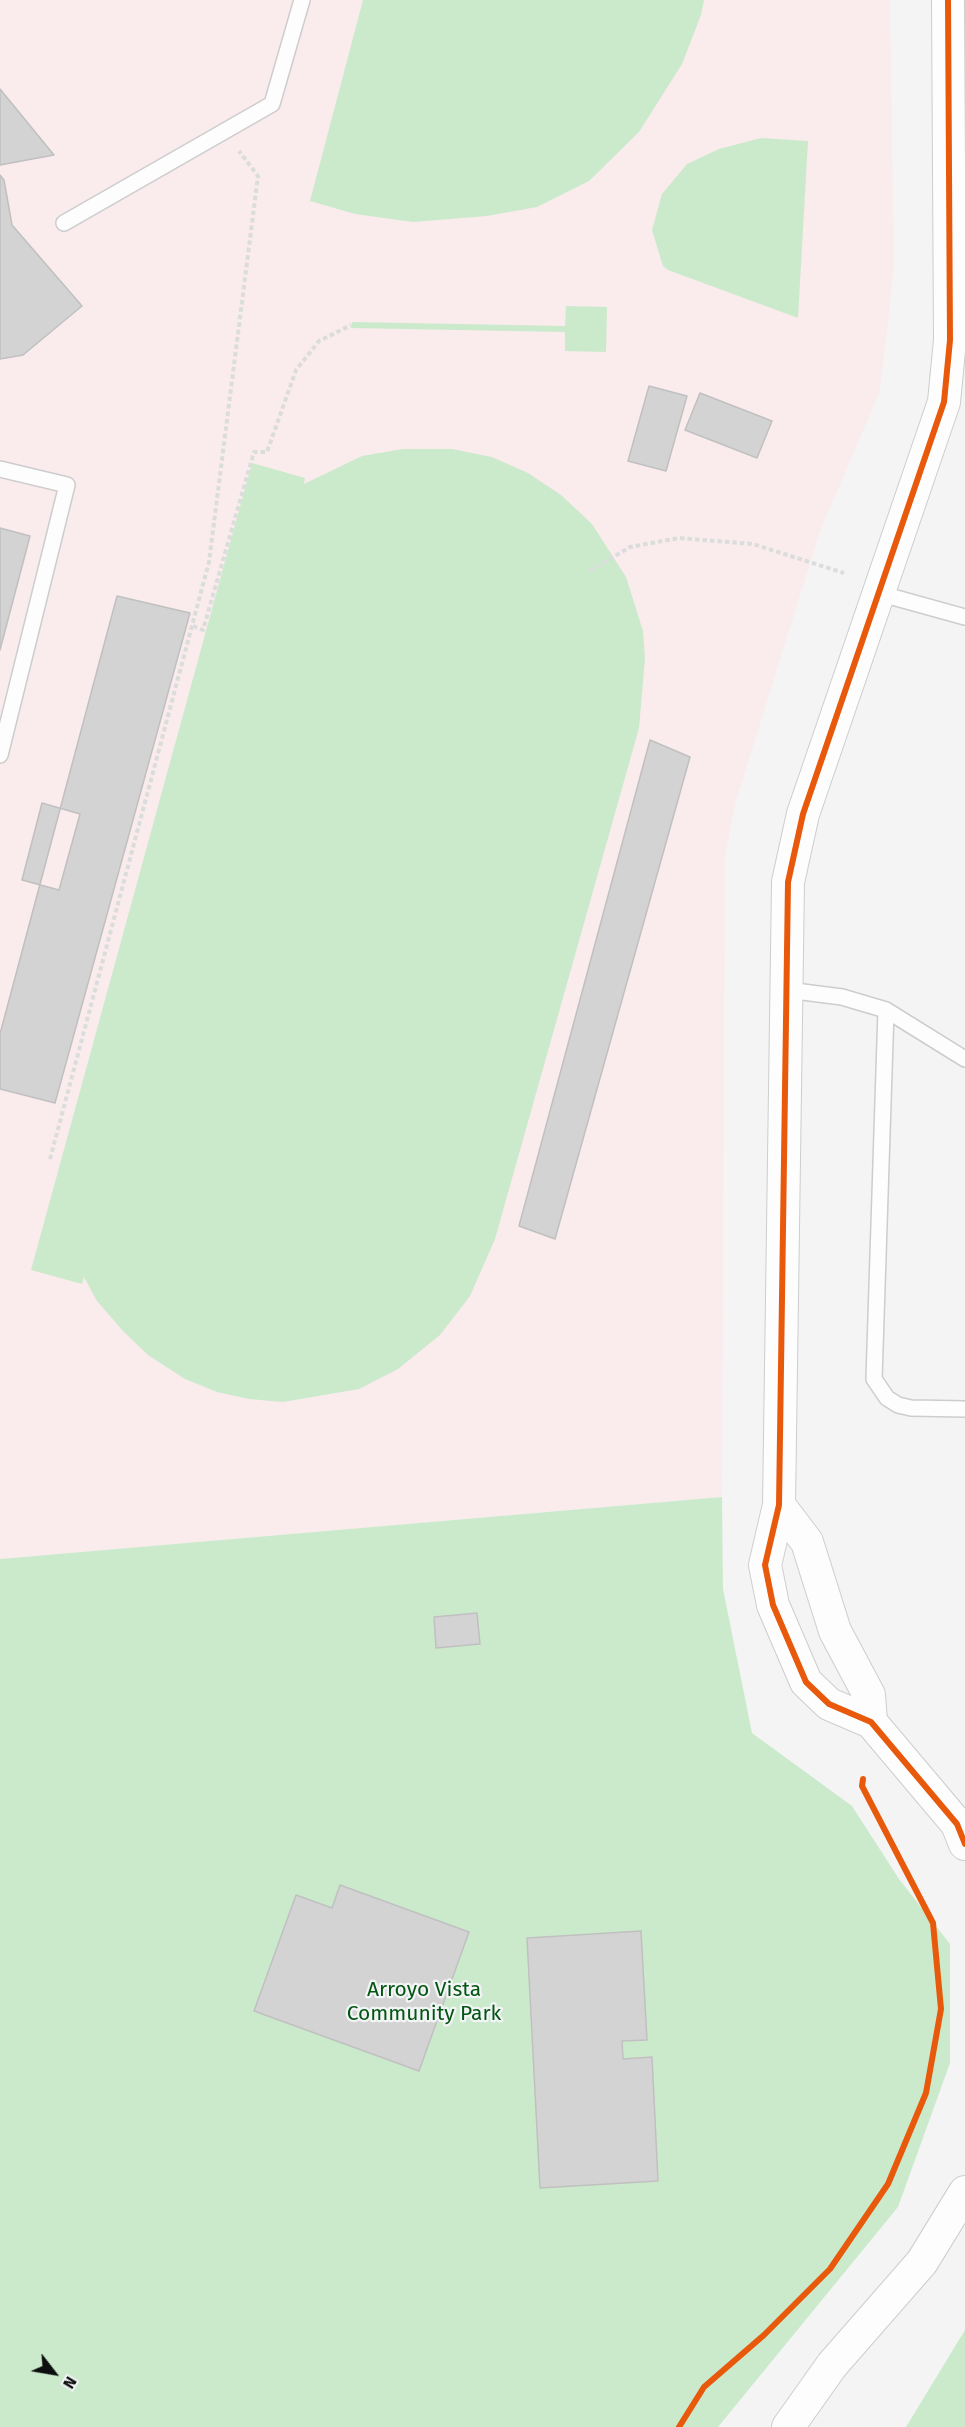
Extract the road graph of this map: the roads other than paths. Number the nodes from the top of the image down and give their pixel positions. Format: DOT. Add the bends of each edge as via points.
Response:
graph roads {
  1 [pos="302,0"];
  2 [pos="948,0"];
  3 [pos="64,223"];
  4 [pos="0,469"];
  5 [pos="878,593"];
  6 [pos="964,617"];
  7 [pos="0,755"];
  8 [pos="787,990"];
  9 [pos="886,1010"];
  10 [pos="965,1059"];
  11 [pos="965,1409"];
  12 [pos="778,1505"];
  13 [pos="872,1722"];
  14 [pos="965,1844"];
  15 [pos="965,2192"];
  16 [pos="788,2427"];
  1 -- 3 [label="lane" via="272,104"];
  2 -- 5 [label="street" via="950,340 944,402"];
  4 -- 7 [label="lane" via="67,485"];
  5 -- 6 [label="lane"];
  5 -- 8 [label="street" via="803,814 788,882"];
  8 -- 9 [label="lane" via="842,997"];
  8 -- 12 [label="street"];
  9 -- 10 [label="lane"];
  9 -- 11 [label="lane" via="874,1378 887,1398 898,1405"];
  12 -- 13 [label="street" via="807,1542 835,1631 869,1695"];
  12 -- 13 [label="street" via="765,1565 777,1616 806,1682 829,1704"];
  13 -- 14 [label="street" via="957,1824"];
  15 -- 16 [label="street" via="922,2262 832,2365"];
}
